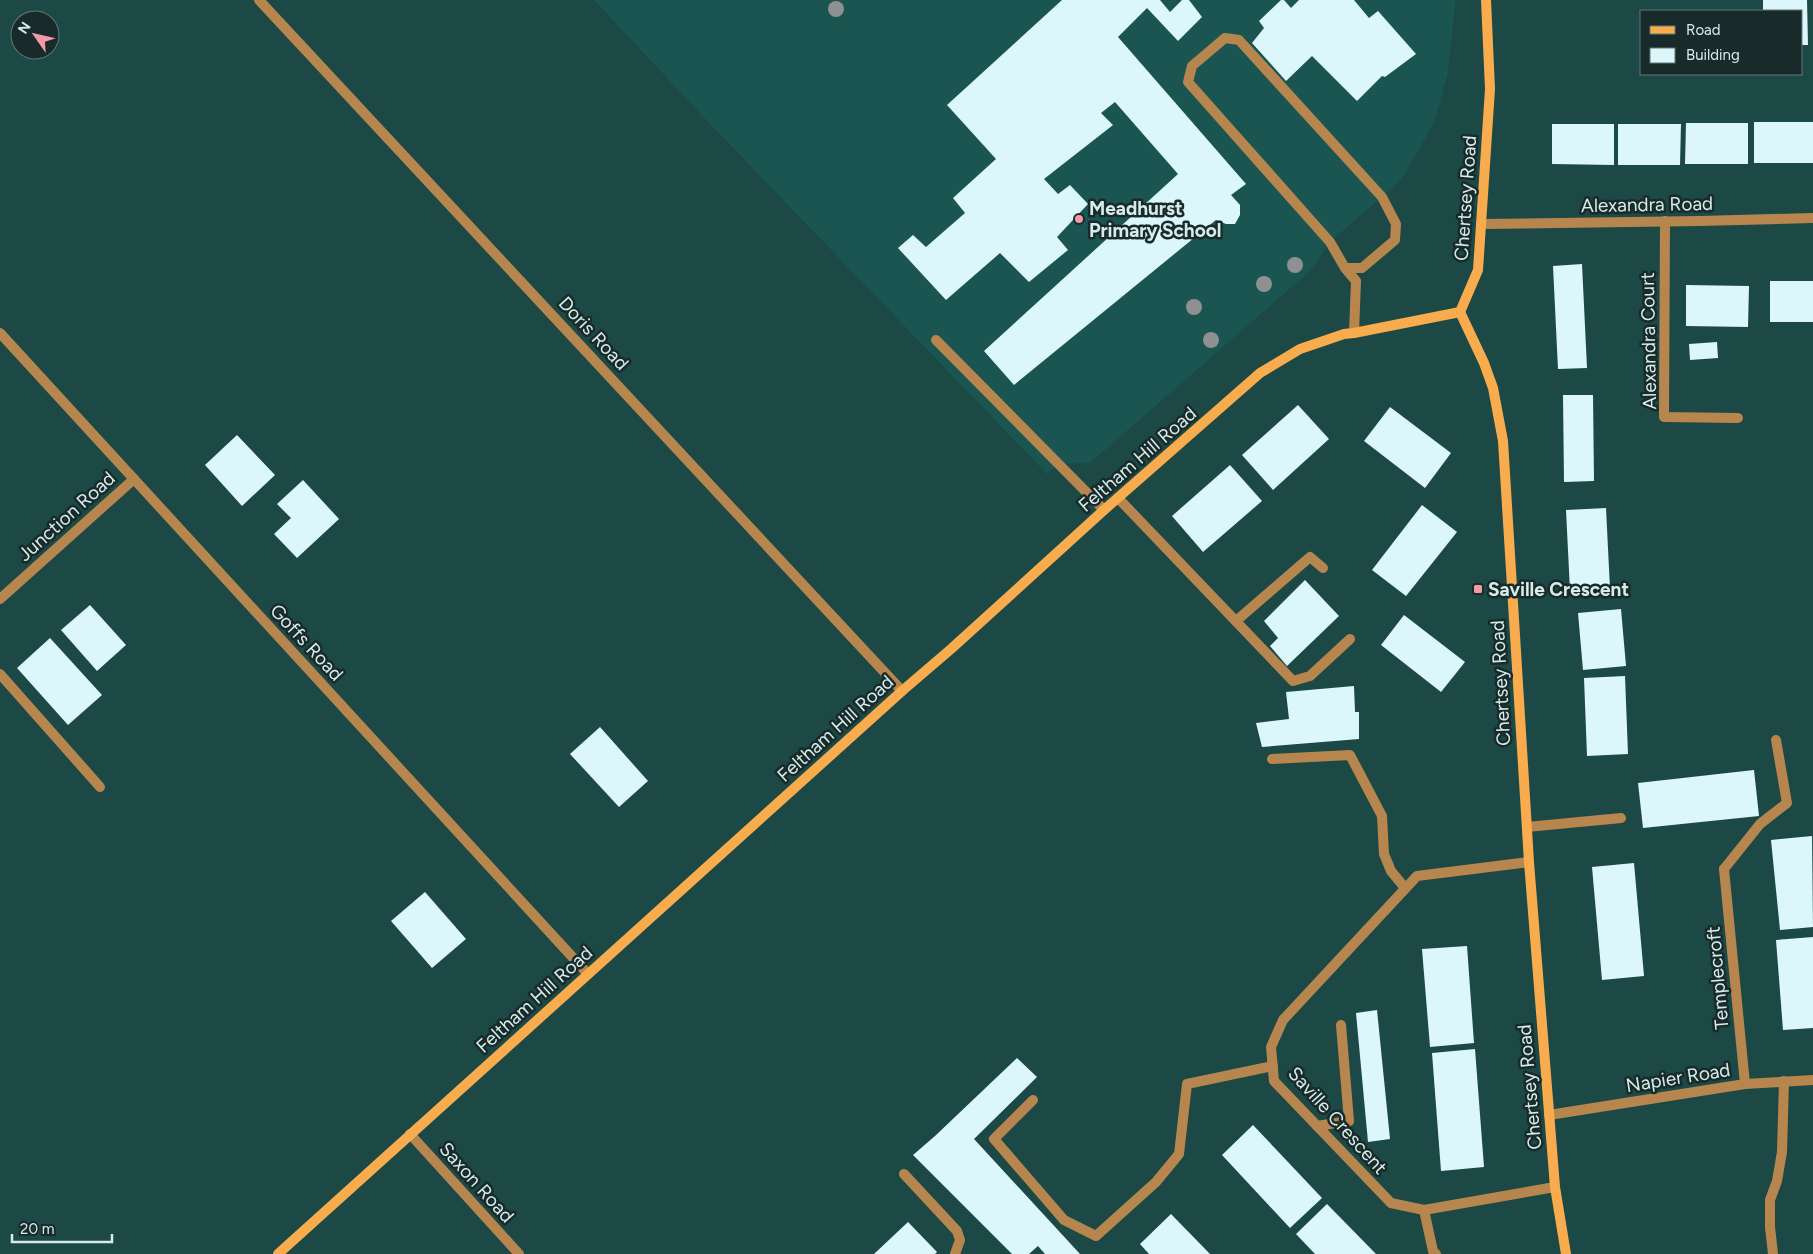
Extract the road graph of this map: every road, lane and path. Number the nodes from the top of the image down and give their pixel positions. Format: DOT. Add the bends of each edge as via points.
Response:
graph roads {
  1 [pos="259,0"];
  2 [pos="1486,0"];
  3 [pos="1813,218"];
  4 [pos="1665,221"];
  5 [pos="1481,224"];
  6 [pos="1345,268"];
  7 [pos="1460,312"];
  8 [pos="0,333"];
  9 [pos="1354,334"];
  10 [pos="936,340"];
  11 [pos="1738,418"];
  12 [pos="134,479"];
  13 [pos="1118,498"];
  14 [pos="1104,510"];
  15 [pos="1323,568"];
  16 [pos="0,600"];
  17 [pos="1236,621"];
  18 [pos="1350,639"];
  19 [pos="0,674"];
  20 [pos="902,691"];
  21 [pos="1776,740"];
  22 [pos="1272,759"];
  23 [pos="100,787"];
  24 [pos="1621,818"];
  25 [pos="1526,826"];
  26 [pos="1528,862"];
  27 [pos="1405,888"];
  28 [pos="588,974"];
  29 [pos="1341,1025"];
  30 [pos="1273,1066"];
  31 [pos="1813,1080"];
  32 [pos="1784,1081"];
  33 [pos="1745,1084"];
  34 [pos="1033,1100"];
  35 [pos="1549,1115"];
  36 [pos="1317,1126"];
  37 [pos="410,1134"];
  38 [pos="904,1174"];
  39 [pos="1555,1187"];
  40 [pos="1424,1210"];
  41 [pos="278,1254"];
  42 [pos="519,1254"];
  43 [pos="955,1254"];
  44 [pos="1436,1254"];
  45 [pos="1566,1254"];
  46 [pos="1773,1254"];
  1 -- 20 [label="street, Doris Road"];
  2 -- 5 [label="street, Chertsey Road" via="1490,89"];
  3 -- 4 [label="street, Alexandra Road"];
  4 -- 5 [label="street, Alexandra Road"];
  4 -- 11 [label="street, Alexandra Court" via="1664,417"];
  5 -- 7 [label="street, Chertsey Road" via="1478,270"];
  6 -- 6 [label="street" via="1362,268 1395,240 1396,224 1382,197 1239,40 1225,38 1192,66 1188,82 1330,242"];
  6 -- 9 [label="street" via="1356,281"];
  7 -- 9 [label="street, Feltham Hill Road"];
  7 -- 25 [label="street, Chertsey Road" via="1490,380 1503,441"];
  8 -- 12 [label="street, Goffs Road"];
  9 -- 13 [label="street, Feltham Hill Road" via="1344,334 1300,349 1260,373"];
  10 -- 14 [label="street"];
  12 -- 16 [label="street, Junction Road"];
  12 -- 28 [label="street, Goffs Road"];
  13 -- 14 [label="street, Feltham Hill Road"];
  13 -- 17 [label="street"];
  14 -- 20 [label="street, Feltham Hill Road"];
  15 -- 17 [label="street" via="1310,557"];
  17 -- 18 [label="street" via="1293,681 1310,676"];
  19 -- 23 [label="street"];
  20 -- 28 [label="street, Feltham Hill Road"];
  21 -- 33 [label="street, Templecroft" via="1787,803 1760,824 1724,869"];
  22 -- 27 [label="street" via="1350,755 1382,816 1384,854 1391,871"];
  24 -- 25 [label="street"];
  25 -- 26 [label="street, Chertsey Road"];
  26 -- 27 [label="street, Saville Crescent" via="1416,876"];
  26 -- 35 [label="street, Chertsey Road"];
  27 -- 30 [label="street, Saville Crescent" via="1283,1020 1271,1047"];
  28 -- 37 [label="street, Feltham Hill Road"];
  29 -- 36 [label="street" via="1349,1121"];
  30 -- 34 [label="street" via="1187,1084 1179,1154 1156,1182 1096,1236 1064,1220 994,1139"];
  30 -- 36 [label="street, Saville Crescent" via="1274,1081"];
  31 -- 32 [label="street, Napier Road"];
  32 -- 33 [label="street, Napier Road"];
  32 -- 46 [label="street" via="1782,1152 1770,1200"];
  33 -- 35 [label="street, Napier Road"];
  35 -- 39 [label="street, Chertsey Road"];
  36 -- 40 [label="street, Saville Crescent" via="1391,1203"];
  37 -- 41 [label="street, Feltham Hill Road"];
  37 -- 42 [label="street, Saxon Road"];
  38 -- 43 [label="street" via="957,1231 960,1240"];
  39 -- 40 [label="street, Saville Crescent"];
  39 -- 45 [label="street, Chertsey Road"];
  40 -- 44 [label="street"];
}
